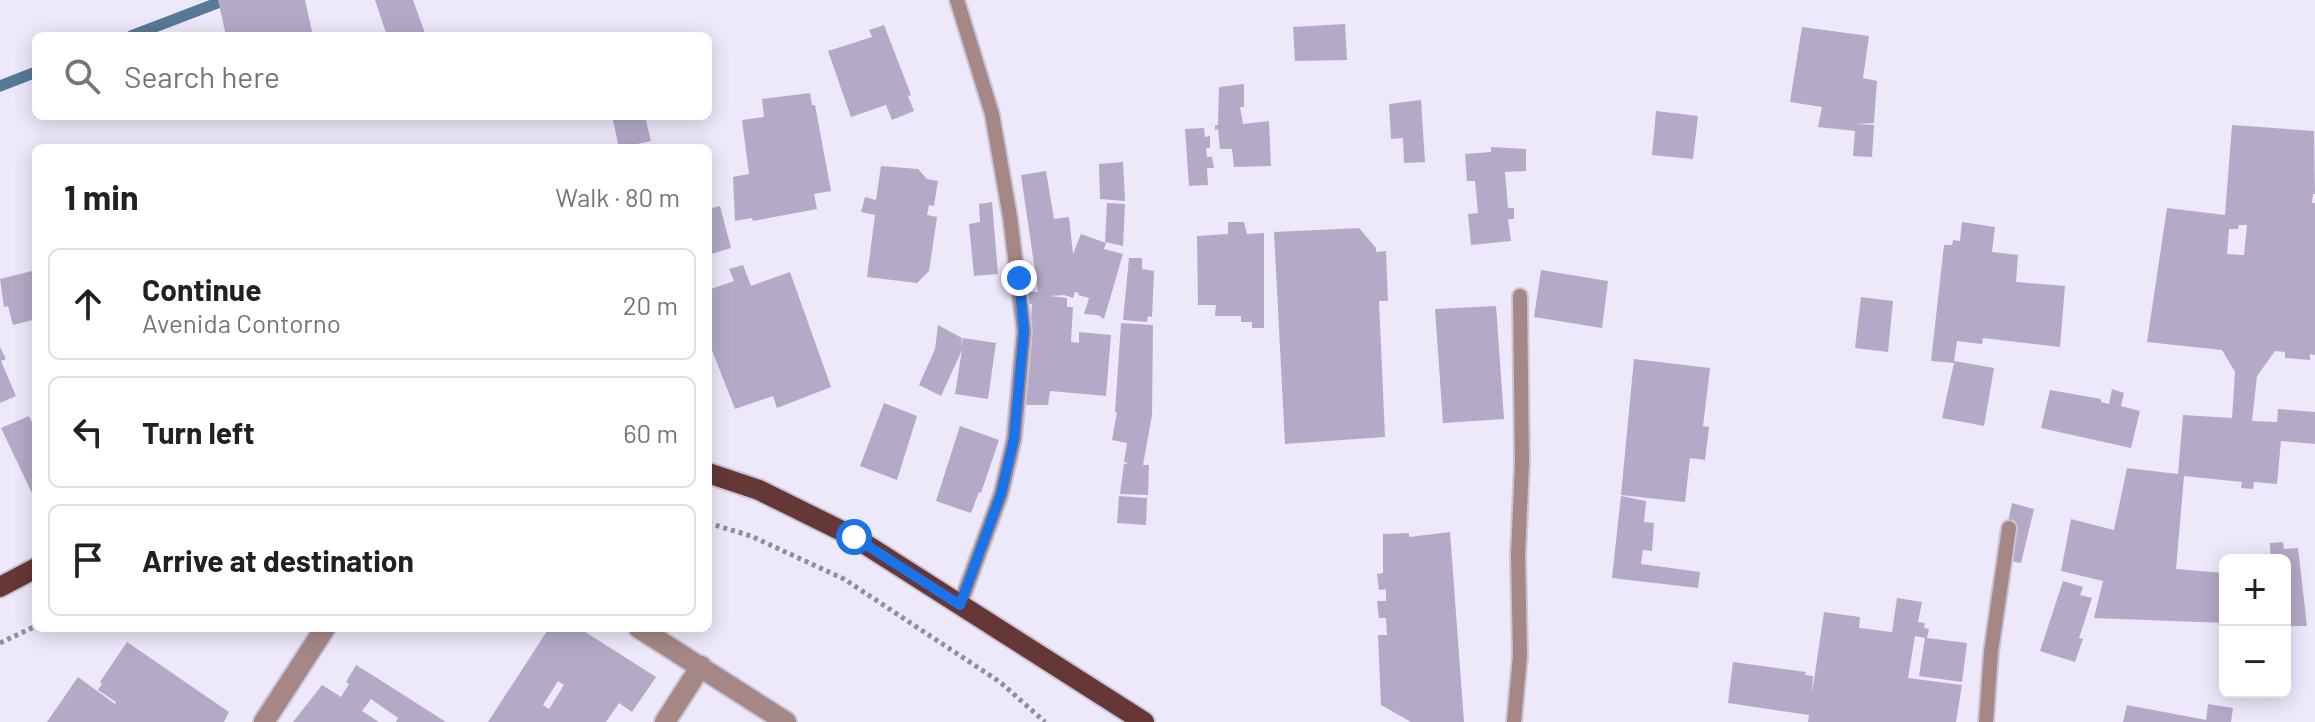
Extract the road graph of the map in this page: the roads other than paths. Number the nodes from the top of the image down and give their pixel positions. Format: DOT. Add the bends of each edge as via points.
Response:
graph roads {
  1 [pos="957,0"];
  2 [pos="1520,296"];
  3 [pos="712,474"];
  4 [pos="2009,528"];
  5 [pos="32,570"];
  6 [pos="0,587"];
  7 [pos="960,605"];
  8 [pos="322,632"];
  9 [pos="646,632"];
  10 [pos="701,666"];
  11 [pos="264,722"];
  12 [pos="665,722"];
  13 [pos="786,722"];
  14 [pos="1144,722"];
  15 [pos="1514,722"];
  16 [pos="1986,722"];
  1 -- 7 [label="lane" via="992,114 1024,331 1014,439 996,508"];
  2 -- 15 [label="lane" via="1520,656"];
  3 -- 7 [label="main road" via="759,490 854,537"];
  4 -- 16 [label="lane"];
  5 -- 6 [label="main road"];
  7 -- 14 [label="main road"];
  8 -- 11 [label="street"];
  9 -- 10 [label="street"];
  10 -- 12 [label="street"];
  10 -- 13 [label="street"];
}
